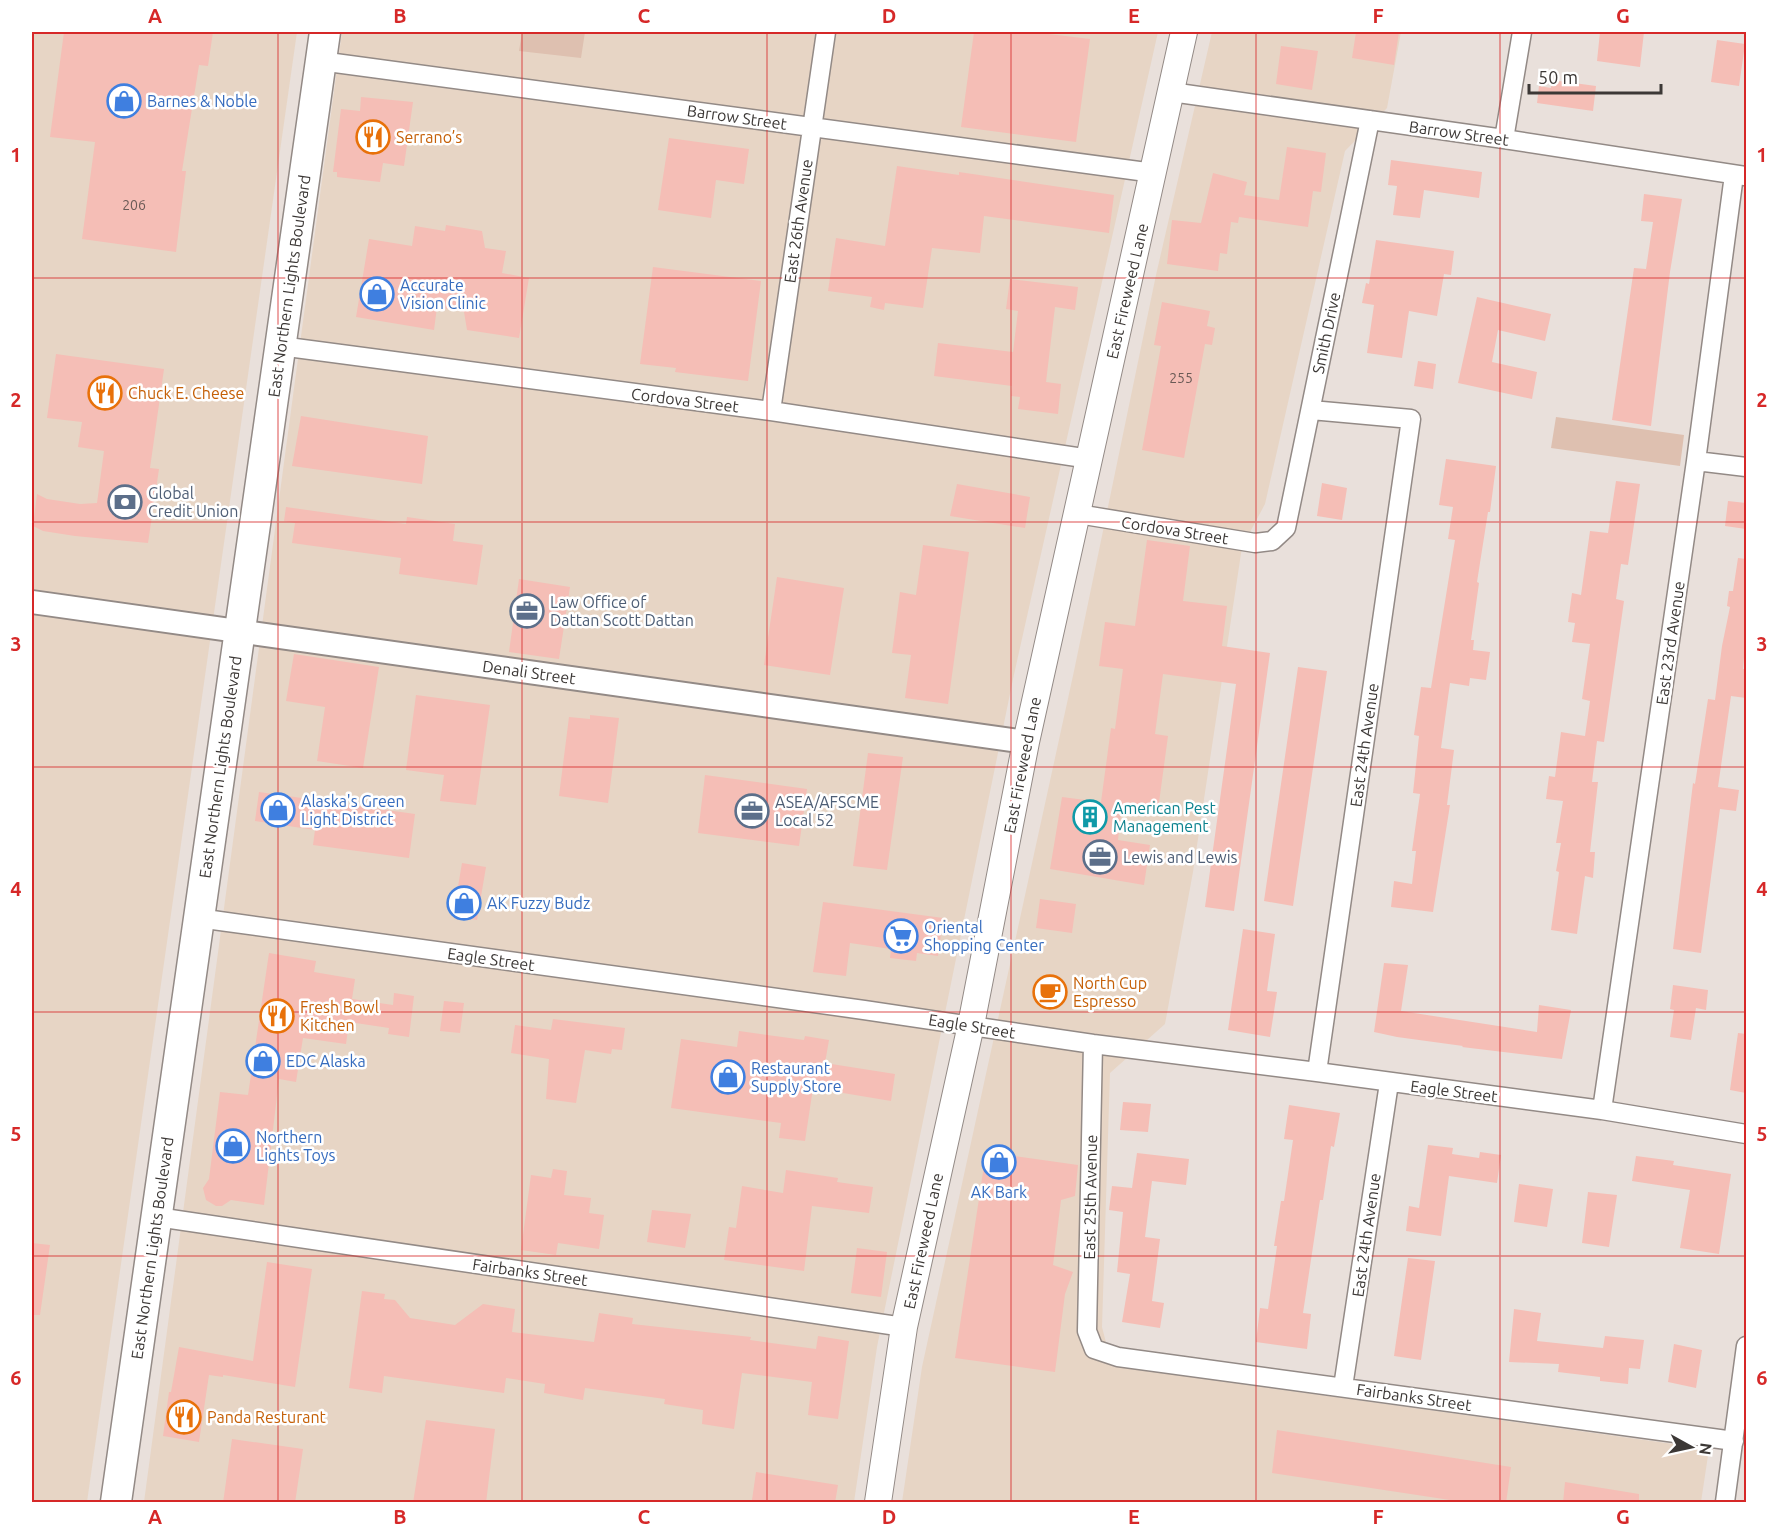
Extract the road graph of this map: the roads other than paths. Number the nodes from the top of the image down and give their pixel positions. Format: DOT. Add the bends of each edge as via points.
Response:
graph roads {
  1 [pos="325,32"];
  2 [pos="826,32"];
  3 [pos="1184,32"];
  4 [pos="1522,32"];
  5 [pos="320,61"];
  6 [pos="1171,92"];
  7 [pos="1370,120"];
  8 [pos="811,127"];
  9 [pos="1504,139"];
  10 [pos="1154,173"];
  11 [pos="1740,176"];
  12 [pos="280,346"];
  13 [pos="1311,410"];
  14 [pos="771,411"];
  15 [pos="1090,459"];
  16 [pos="1696,461"];
  17 [pos="1746,467"];
  18 [pos="1078,514"];
  19 [pos="1272,541"];
  20 [pos="32,602"];
  21 [pos="239,631"];
  22 [pos="1026,742"];
  23 [pos="198,918"];
  24 [pos="971,1025"];
  25 [pos="1093,1044"];
  26 [pos="1317,1072"];
  27 [pos="1389,1083"];
  28 [pos="1602,1110"];
  29 [pos="1746,1134"];
  30 [pos="157,1217"];
  31 [pos="904,1327"];
  32 [pos="1746,1346"];
  33 [pos="1095,1349"];
  34 [pos="1343,1387"];
  35 [pos="1743,1390"];
  36 [pos="1734,1441"];
  37 [pos="116,1503"];
  38 [pos="878,1503"];
  39 [pos="1725,1503"];
  1 -- 5 [label="main road, East Northern Lights Boulevard"];
  2 -- 8 [label="street, East 26th Avenue"];
  3 -- 6 [label="main road, East Fireweed Lane"];
  4 -- 9 [label="street"];
  5 -- 8 [label="street, Barrow Street"];
  5 -- 12 [label="main road, East Northern Lights Boulevard"];
  6 -- 7 [label="street, Barrow Street"];
  6 -- 10 [label="main road, East Fireweed Lane"];
  7 -- 9 [label="street, Barrow Street"];
  7 -- 13 [label="street, Smith Drive"];
  8 -- 10 [label="street, Barrow Street"];
  8 -- 14 [label="street, East 26th Avenue"];
  9 -- 11 [label="street, Barrow Street"];
  10 -- 15 [label="main road, East Fireweed Lane"];
  11 -- 16 [label="street, East 23rd Avenue"];
  12 -- 14 [label="street, Cordova Street"];
  12 -- 21 [label="main road, East Northern Lights Boulevard"];
  13 -- 19 [label="street, Smith Drive" via="1286,528"];
  13 -- 26 [label="street, East 24th Avenue" via="1411,419"];
  14 -- 15 [label="street, Cordova Street"];
  15 -- 18 [label="main road, East Fireweed Lane"];
  16 -- 17 [label="street"];
  16 -- 28 [label="street, East 23rd Avenue"];
  18 -- 19 [label="street, Cordova Street" via="1255,543"];
  18 -- 22 [label="main road, East Fireweed Lane"];
  20 -- 21 [label="street, Denali Street"];
  21 -- 22 [label="street, Denali Street"];
  21 -- 23 [label="main road, East Northern Lights Boulevard"];
  22 -- 24 [label="main road, East Fireweed Lane"];
  23 -- 24 [label="street, Eagle Street"];
  23 -- 30 [label="main road, East Northern Lights Boulevard"];
  24 -- 25 [label="street, Eagle Street"];
  24 -- 31 [label="main road, East Fireweed Lane"];
  25 -- 26 [label="street, Eagle Street"];
  25 -- 33 [label="street, East 25th Avenue" via="1087,1331"];
  26 -- 27 [label="street, Eagle Street"];
  27 -- 28 [label="street, Eagle Street"];
  27 -- 34 [label="street, East 24th Avenue"];
  28 -- 29 [label="street, Eagle Street"];
  30 -- 31 [label="street, Fairbanks Street"];
  30 -- 37 [label="main road, East Northern Lights Boulevard"];
  31 -- 38 [label="main road, East Fireweed Lane"];
  32 -- 35 [label="street"];
  33 -- 34 [label="street, Fairbanks Street" via="1118,1357"];
  34 -- 36 [label="street, Fairbanks Street"];
  35 -- 36 [label="street"];
  36 -- 39 [label="street"];
}
